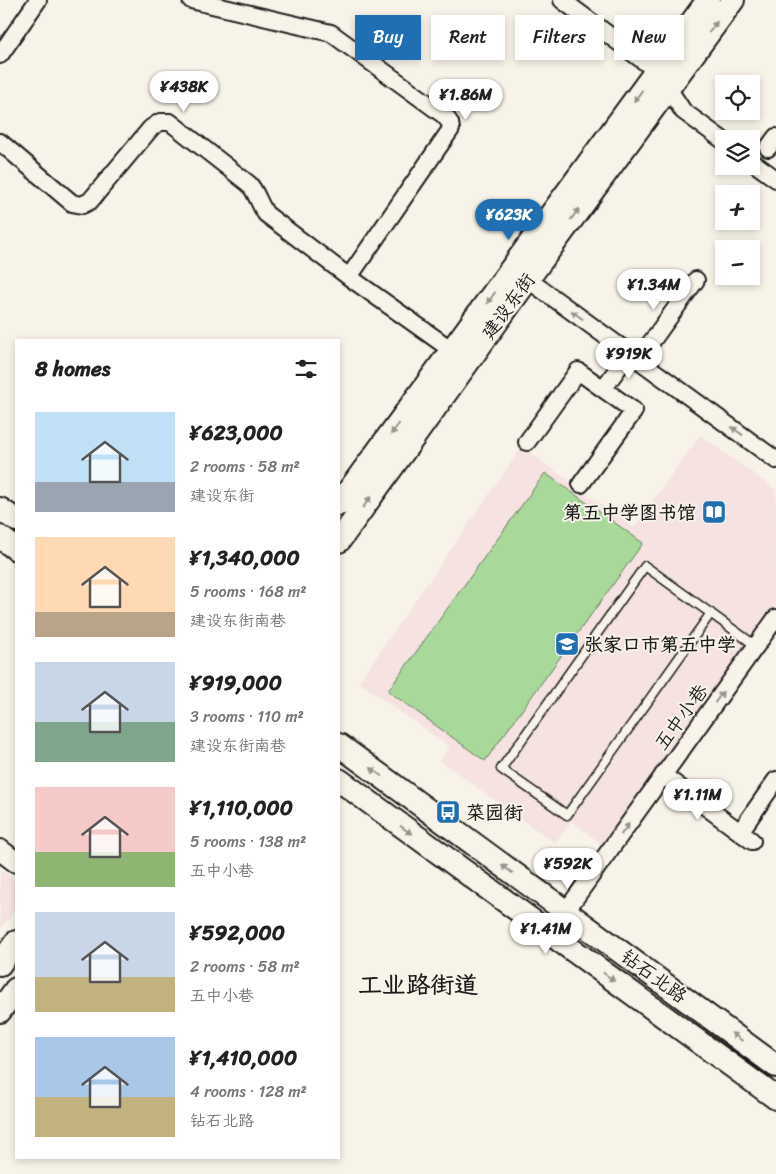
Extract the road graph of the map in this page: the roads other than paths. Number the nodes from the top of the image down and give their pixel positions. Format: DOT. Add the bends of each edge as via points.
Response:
graph roads {
  1 [pos="38,0"];
  2 [pos="191,0"];
  3 [pos="562,0"];
  4 [pos="708,0"];
  5 [pos="733,0"];
  6 [pos="0,55"];
  7 [pos="662,80"];
  8 [pos="715,134"];
  9 [pos="0,142"];
  10 [pos="760,167"];
  11 [pos="776,179"];
  12 [pos="520,273"];
  13 [pos="349,277"];
  14 [pos="696,280"];
  15 [pos="460,356"];
  16 [pos="634,356"];
  17 [pos="603,389"];
  18 [pos="527,442"];
  19 [pos="776,460"];
  20 [pos="582,484"];
  21 [pos="340,503"];
  22 [pos="0,509"];
  23 [pos="15,519"];
  24 [pos="0,537"];
  25 [pos="340,539"];
  26 [pos="15,548"];
  27 [pos="711,613"];
  28 [pos="776,618"];
  29 [pos="756,646"];
  30 [pos="340,746"];
  31 [pos="663,776"];
  32 [pos="776,780"];
  33 [pos="340,781"];
  34 [pos="0,850"];
  35 [pos="15,861"];
  36 [pos="566,911"];
  37 [pos="15,943"];
  38 [pos="0,964"];
  39 [pos="15,989"];
  40 [pos="0,1011"];
  41 [pos="776,1066"];
  42 [pos="776,1098"];
  1 -- 6 [label="street"];
  2 -- 13 [label="street" via="331,33 445,116 450,123 451,129"];
  3 -- 7 [label="street"];
  4 -- 7 [label="main road, 建设东街"];
  7 -- 5 [label="main road, 建设东街, one-way"];
  7 -- 8 [label="street" via="683,111"];
  7 -- 12 [label="main road, 建设东街"];
  9 -- 13 [label="street" via="72,203 82,205 90,201 151,128 160,122 170,122 249,184 266,214"];
  10 -- 11 [label="street"];
  12 -- 15 [label="main road, 建设东街"];
  16 -- 12 [label="street, one-way"];
  13 -- 15 [label="street"];
  14 -- 16 [label="street"];
  15 -- 21 [label="main road, 建设东街, one-way"];
  25 -- 15 [label="main road, 建设东街, one-way"];
  16 -- 17 [label="street"];
  19 -- 16 [label="street, one-way"];
  17 -- 18 [label="street" via="578,371"];
  17 -- 20 [label="street" via="634,411"];
  22 -- 23 [label="main road"];
  24 -- 26 [label="main road"];
  27 -- 27 [label="lane" via="645,566 501,769 567,815"];
  27 -- 29 [label="lane"];
  28 -- 29 [label="street, 五中小巷"];
  31 -- 29 [label="street, 五中小巷, one-way"];
  36 -- 30 [label="main road, 钻石北路, one-way"];
  31 -- 32 [label="street" via="746,836"];
  36 -- 31 [label="street, 五中小巷, one-way"];
  33 -- 42 [label="main road, 钻石北路, one-way"];
  34 -- 35 [label="street"];
  41 -- 36 [label="main road, 钻石北路, one-way"];
  37 -- 38 [label="main road"];
  39 -- 40 [label="main road"];
}
